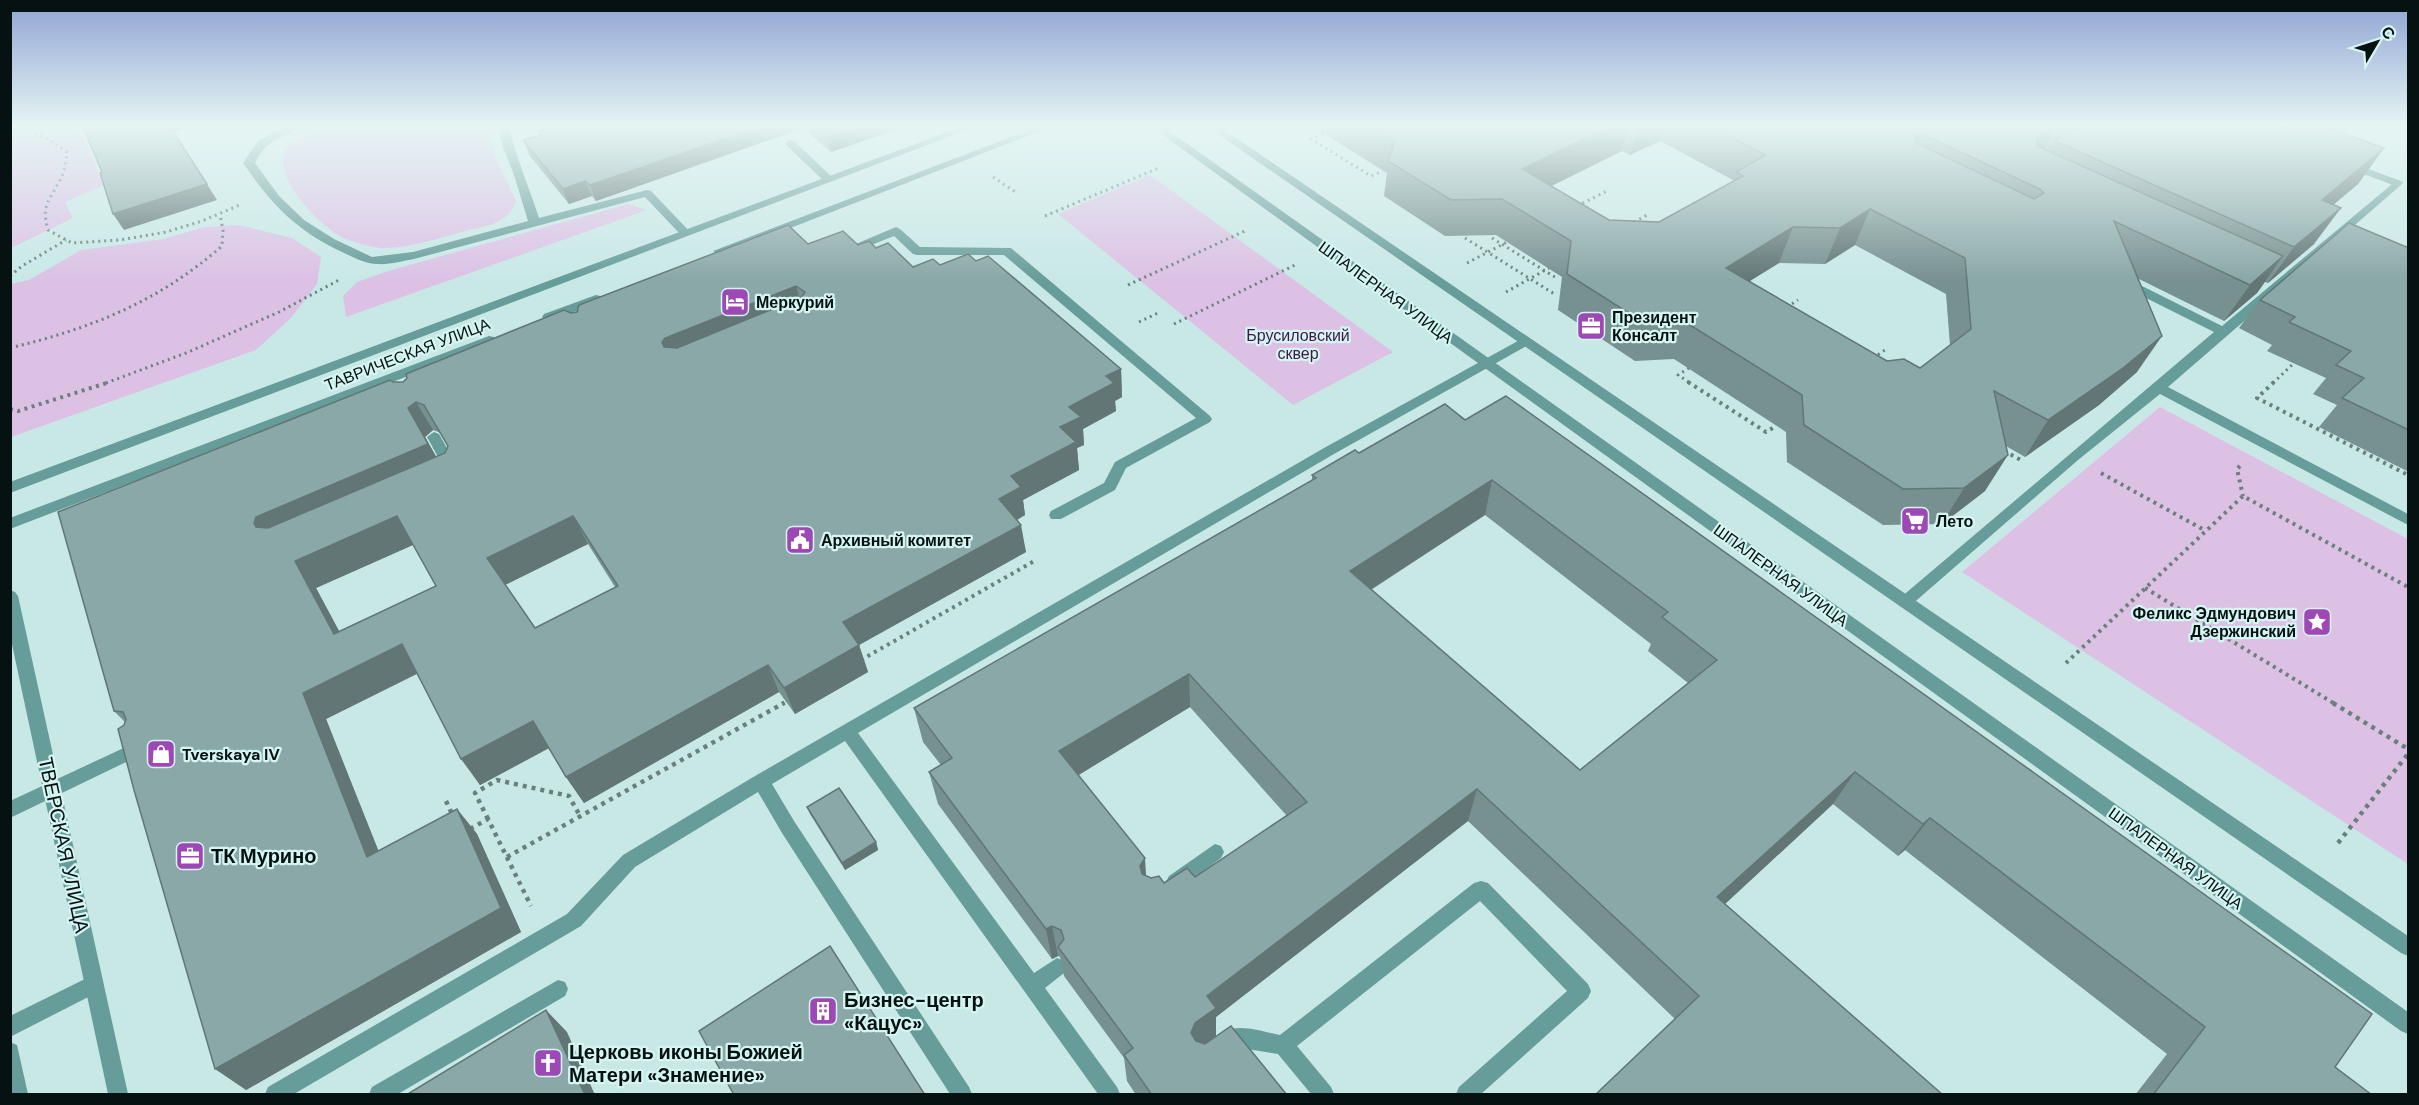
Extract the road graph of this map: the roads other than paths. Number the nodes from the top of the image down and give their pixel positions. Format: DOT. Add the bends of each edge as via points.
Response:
graph roads {
  1 [pos="258,177"];
  2 [pos="520,177"];
  3 [pos="825,177"];
  4 [pos="835,177"];
  5 [pos="915,177"];
  6 [pos="1226,177"];
  7 [pos="1285,177"];
  8 [pos="2380,177"];
  9 [pos="828,179"];
  10 [pos="534,222"];
  11 [pos="788,225"];
  12 [pos="685,233"];
  13 [pos="801,237"];
  14 [pos="711,254"];
  15 [pos="836,255"];
  16 [pos="2115,278"];
  17 [pos="2253,284"];
  18 [pos="2269,291"];
  19 [pos="613,292"];
  20 [pos="569,309"];
  21 [pos="536,322"];
  22 [pos="578,324"];
  23 [pos="2222,331"];
  24 [pos="504,335"];
  25 [pos="1525,341"];
  26 [pos="1485,363"];
  27 [pos="2159,388"];
  28 [pos="434,437"];
  29 [pos="445,480"];
  30 [pos="10,488"];
  31 [pos="1056,515"];
  32 [pos="2409,520"];
  33 [pos="10,524"];
  34 [pos="10,596"];
  35 [pos="1905,602"];
  36 [pos="847,731"];
  37 [pos="144,746"];
  38 [pos="761,781"];
  39 [pos="52,790"];
  40 [pos="10,810"];
  41 [pos="1215,852"];
  42 [pos="1162,891"];
  43 [pos="2409,947"];
  44 [pos="1057,967"];
  45 [pos="93,984"];
  46 [pos="1031,986"];
  47 [pos="558,989"];
  48 [pos="2409,1024"];
  49 [pos="10,1027"];
  50 [pos="1283,1045"];
  51 [pos="10,1052"];
  52 [pos="1213,1052"];
  53 [pos="18,1095"];
  54 [pos="118,1095"];
  55 [pos="275,1095"];
  56 [pos="379,1095"];
  57 [pos="962,1095"];
  58 [pos="1110,1095"];
  59 [pos="1324,1095"];
  60 [pos="1466,1095"];
  1 -- 10 [label="street" via="286,213 309,231 370,260 414,255"];
  2 -- 10 [label="street"];
  3 -- 9 [label="street"];
  4 -- 9 [label="street, ТАВРИЧЕСКАЯ УЛИЦА"];
  5 -- 11 [label="street"];
  6 -- 26 [label="street, ШПАЛЕРНАЯ УЛИЦА"];
  7 -- 25 [label="street"];
  8 -- 18 [label="street" via="2397,183"];
  9 -- 12 [label="street, ТАВРИЧЕСКАЯ УЛИЦА"];
  10 -- 12 [label="street" via="647,193"];
  11 -- 13 [label="street"];
  11 -- 14 [label="street"];
  12 -- 30 [label="street, ТАВРИЧЕСКАЯ УЛИЦА"];
  15 -- 31 [label="street" via="896,231 916,251 1007,251 1205,419 1120,465 1110,486"];
  16 -- 23 [label="street"];
  17 -- 18 [label="street"];
  18 -- 23 [label="street"];
  19 -- 20 [label="street"];
  20 -- 21 [label="street"];
  20 -- 22 [label="street"];
  23 -- 27 [label="street"];
  24 -- 33 [label="street, ТАВРИЧЕСКАЯ УЛИЦА" via="398,381"];
  25 -- 26 [label="street"];
  25 -- 35 [label="street"];
  26 -- 36 [label="street"];
  26 -- 48 [label="street, ШПАЛЕРНАЯ УЛИЦА"];
  27 -- 32 [label="street"];
  27 -- 35 [label="street"];
  28 -- 29 [label="street" via="456,475"];
  34 -- 39 [label="street, ТВЕРСКАЯ УЛИЦА"];
  35 -- 43 [label="street"];
  36 -- 38 [label="street"];
  36 -- 46 [label="street"];
  37 -- 39 [label="street"];
  38 -- 55 [label="street" via="629,861 574,920"];
  38 -- 57 [label="street"];
  39 -- 40 [label="street"];
  39 -- 45 [label="street, ТВЕРСКАЯ УЛИЦА"];
  41 -- 42 [label="street"];
  44 -- 46 [label="street"];
  45 -- 49 [label="street"];
  45 -- 54 [label="street, ТВЕРСКАЯ УЛИЦА"];
  46 -- 58 [label="street"];
  47 -- 56 [label="street"];
  50 -- 52 [label="street" via="1232,1037"];
  50 -- 59 [label="street"];
  50 -- 60 [label="street" via="1481,889 1581,991"];
  51 -- 53 [label="street"];
}
